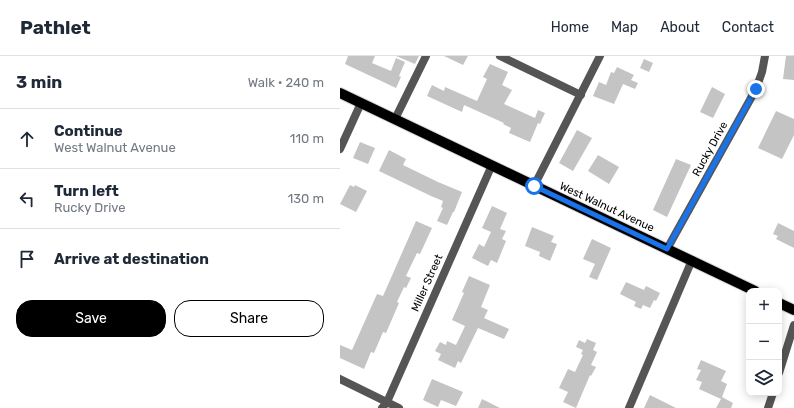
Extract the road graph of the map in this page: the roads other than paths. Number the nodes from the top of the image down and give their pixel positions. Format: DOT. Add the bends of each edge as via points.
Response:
graph roads {
  1 [pos="426,56"];
  2 [pos="500,56"];
  3 [pos="600,56"];
  4 [pos="765,56"];
  5 [pos="340,93"];
  6 [pos="580,95"];
  7 [pos="361,103"];
  8 [pos="395,119"];
  9 [pos="340,149"];
  10 [pos="492,165"];
  11 [pos="534,186"];
  12 [pos="667,249"];
  13 [pos="692,260"];
  14 [pos="749,288"];
  15 [pos="782,304"];
  16 [pos="794,310"];
  17 [pos="794,325"];
  18 [pos="782,363"];
  19 [pos="340,379"];
  20 [pos="772,396"];
  21 [pos="384,405"];
  22 [pos="399,408"];
  23 [pos="629,408"];
  24 [pos="768,408"];
  1 -- 8 [label="street"];
  2 -- 6 [label="street"];
  3 -- 6 [label="street"];
  4 -- 12 [label="street, Rucky Drive" via="756,89"];
  5 -- 7 [label="main road, West Walnut Avenue"];
  6 -- 11 [label="street"];
  7 -- 8 [label="main road, West Walnut Avenue"];
  7 -- 9 [label="street"];
  8 -- 10 [label="main road, West Walnut Avenue"];
  10 -- 11 [label="main road, West Walnut Avenue"];
  10 -- 21 [label="street, Miller Street"];
  11 -- 12 [label="main road, West Walnut Avenue"];
  12 -- 13 [label="main road, West Walnut Avenue"];
  13 -- 14 [label="main road, West Walnut Avenue"];
  13 -- 23 [label="street"];
  15 -- 16 [label="main road"];
  17 -- 18 [label="street"];
  19 -- 21 [label="street"];
  20 -- 24 [label="street"];
  21 -- 22 [label="street"];
}
